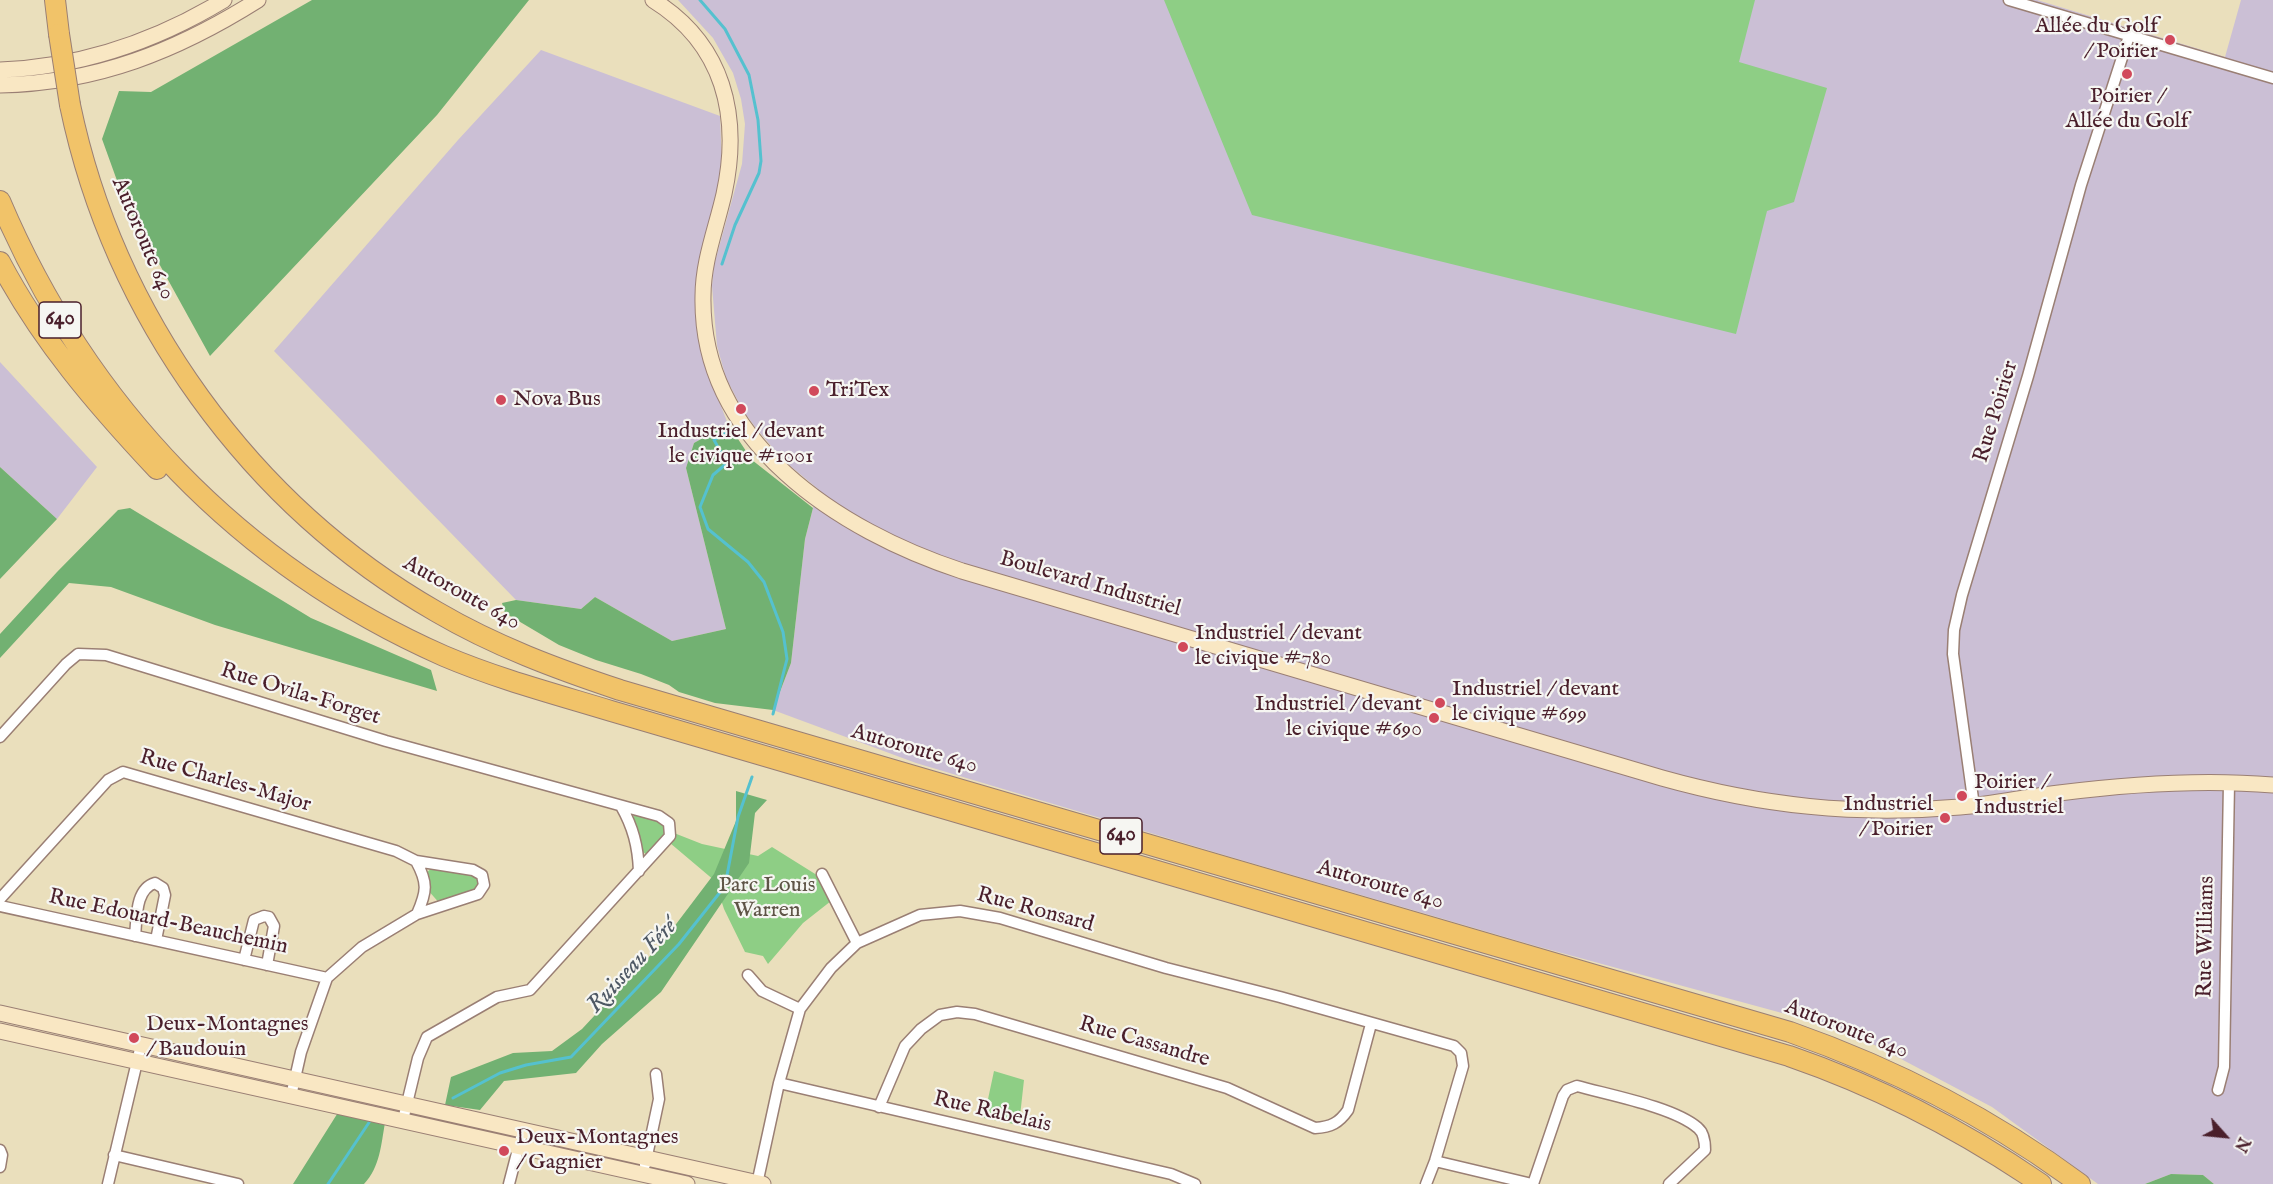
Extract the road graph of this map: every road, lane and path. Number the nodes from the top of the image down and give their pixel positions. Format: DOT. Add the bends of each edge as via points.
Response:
graph roads {
  1 [pos="56,0"];
  2 [pos="62,0"];
  3 [pos="224,0"];
  4 [pos="258,0"];
  5 [pos="653,0"];
  6 [pos="2009,0"];
  7 [pos="59,34"];
  8 [pos="2129,36"];
  9 [pos="0,70"];
  10 [pos="2273,78"];
  11 [pos="0,85"];
  12 [pos="0,201"];
  13 [pos="0,262"];
  14 [pos="133,433"];
  15 [pos="0,737"];
  16 [pos="2229,783"];
  17 [pos="2273,785"];
  18 [pos="621,806"];
  19 [pos="1974,806"];
  20 [pos="416,861"];
  21 [pos="639,871"];
  22 [pos="822,874"];
  23 [pos="0,899"];
  24 [pos="0,906"];
  25 [pos="417,914"];
  26 [pos="135,936"];
  27 [pos="156,940"];
  28 [pos="857,943"];
  29 [pos="244,960"];
  30 [pos="267,965"];
  31 [pos="748,975"];
  32 [pos="327,978"];
  33 [pos="800,1009"];
  34 [pos="0,1013"];
  35 [pos="1371,1024"];
  36 [pos="0,1031"];
  37 [pos="141,1045"];
  38 [pos="137,1062"];
  39 [pos="656,1074"];
  40 [pos="295,1079"];
  41 [pos="779,1083"];
  42 [pos="2218,1090"];
  43 [pos="291,1096"];
  44 [pos="407,1103"];
  45 [pos="879,1107"];
  46 [pos="403,1120"];
  47 [pos="523,1130"];
  48 [pos="518,1147"];
  49 [pos="0,1150"];
  50 [pos="114,1155"];
  51 [pos="647,1158"];
  52 [pos="1435,1161"];
  53 [pos="0,1167"];
  54 [pos="643,1174"];
  55 [pos="232,1183"];
  56 [pos="108,1184"];
  57 [pos="509,1184"];
  58 [pos="687,1184"];
  59 [pos="760,1184"];
  60 [pos="1195,1184"];
  61 [pos="1426,1184"];
  62 [pos="1532,1184"];
  63 [pos="1669,1184"];
  64 [pos="2041,1184"];
  65 [pos="2080,1184"];
  1 -- 7 [label="highway, Autoroute 640 / 640"];
  2 -- 7 [label="highway"];
  3 -- 9 [label="street" via="165,30 99,55 48,66"];
  4 -- 11 [label="street" via="201,34 135,62 68,79"];
  5 -- 19 [label="street, Boulevard Industriel" via="680,21 705,50 721,78 729,109 731,147 727,180 707,256 703,288 706,333 715,369 735,413 759,447 795,482 847,518 903,548 962,570 1706,790 1825,808"];
  6 -- 8 [label="street"];
  7 -- 65 [label="highway, Autoroute 640 / 640, bridge" via="70,105 94,192 121,262 185,376 239,447 311,521 359,560 435,611 529,657 620,690 1790,1032 1873,1063 1943,1097 2013,1137"];
  8 -- 10 [label="street"];
  8 -- 19 [label="street, Rue Poirier" via="2081,185 1954,630 1953,654"];
  12 -- 14 [label="highway, Autoroute 640 / 640" via="58,317"];
  13 -- 14 [label="highway" via="48,342 91,397"];
  14 -- 64 [label="highway, Autoroute 640 / 640" via="162,464 309,581 412,641 479,670 1789,1056 1926,1114"];
  15 -- 18 [label="street, Rue Ovila-Forget" via="78,654 106,655 386,741"];
  16 -- 17 [label="street, Boulevard Industriel"];
  16 -- 19 [label="street, Boulevard Industriel" via="2097,789"];
  16 -- 42 [label="street, Rue Williams" via="2224,1066"];
  18 -- 21 [label="street" via="638,849"];
  18 -- 21 [label="street, Rue Ovila-Forget" via="659,816 669,823 670,836"];
  20 -- 23 [label="street, Rue Charles-Major" via="396,851 123,772 108,780"];
  20 -- 25 [label="street" via="426,888"];
  20 -- 25 [label="street, Rue Charles-Major" via="473,870 482,875 484,885 478,894"];
  21 -- 44 [label="street, Rue Ovila-Forget" via="530,990 497,997 427,1037"];
  22 -- 28 [label="street"];
  24 -- 26 [label="street, Rue Edouard-Beauchemin"];
  25 -- 32 [label="street, Rue Charles-Major" via="362,946"];
  26 -- 27 [label="street, Rue Edouard-Beauchemin"];
  26 -- 27 [label="street" via="140,896 148,885 155,883 165,895"];
  27 -- 29 [label="street, Rue Edouard-Beauchemin"];
  28 -- 33 [label="street, Rue Ronsard" via="831,968"];
  28 -- 35 [label="street, Rue Ronsard" via="920,915 960,911 1000,918"];
  29 -- 30 [label="street, Rue Edouard-Beauchemin"];
  29 -- 30 [label="street" via="254,920 269,917 274,926"];
  30 -- 32 [label="street, Rue Edouard-Beauchemin"];
  31 -- 33 [label="street" via="762,991"];
  32 -- 40 [label="street, Rue Charles-Major"];
  33 -- 41 [label="street, Rue Ronsard"];
  34 -- 37 [label="street"];
  35 -- 45 [label="street, Rue Cassandre" via="1348,1110 1341,1121 1328,1128 1314,1128 1227,1088 957,1012 940,1015 905,1046"];
  35 -- 52 [label="street, Rue Ronsard" via="1454,1046 1461,1053 1463,1066"];
  36 -- 38 [label="street"];
  37 -- 38 [label="street"];
  37 -- 40 [label="street"];
  38 -- 43 [label="street"];
  38 -- 50 [label="street"];
  39 -- 51 [label="street" via="659,1099"];
  40 -- 43 [label="street, Rue Charles-Major"];
  40 -- 44 [label="street"];
  41 -- 45 [label="street, Rue Rabelais"];
  41 -- 59 [label="street, Rue Ronsard"];
  43 -- 46 [label="street"];
  44 -- 46 [label="street, Rue Ovila-Forget"];
  44 -- 47 [label="street"];
  45 -- 60 [label="street, Rue Rabelais" via="1171,1174"];
  46 -- 48 [label="street"];
  47 -- 48 [label="street"];
  47 -- 51 [label="street"];
  48 -- 54 [label="street"];
  48 -- 57 [label="street"];
  49 -- 53 [label="street"];
  50 -- 55 [label="street"];
  50 -- 56 [label="street"];
  51 -- 54 [label="street"];
  51 -- 59 [label="street"];
  52 -- 61 [label="street"];
  52 -- 62 [label="street"];
  54 -- 58 [label="street"];
  62 -- 63 [label="street" via="1563,1096 1577,1086 1671,1113 1699,1129 1705,1150"];
}
